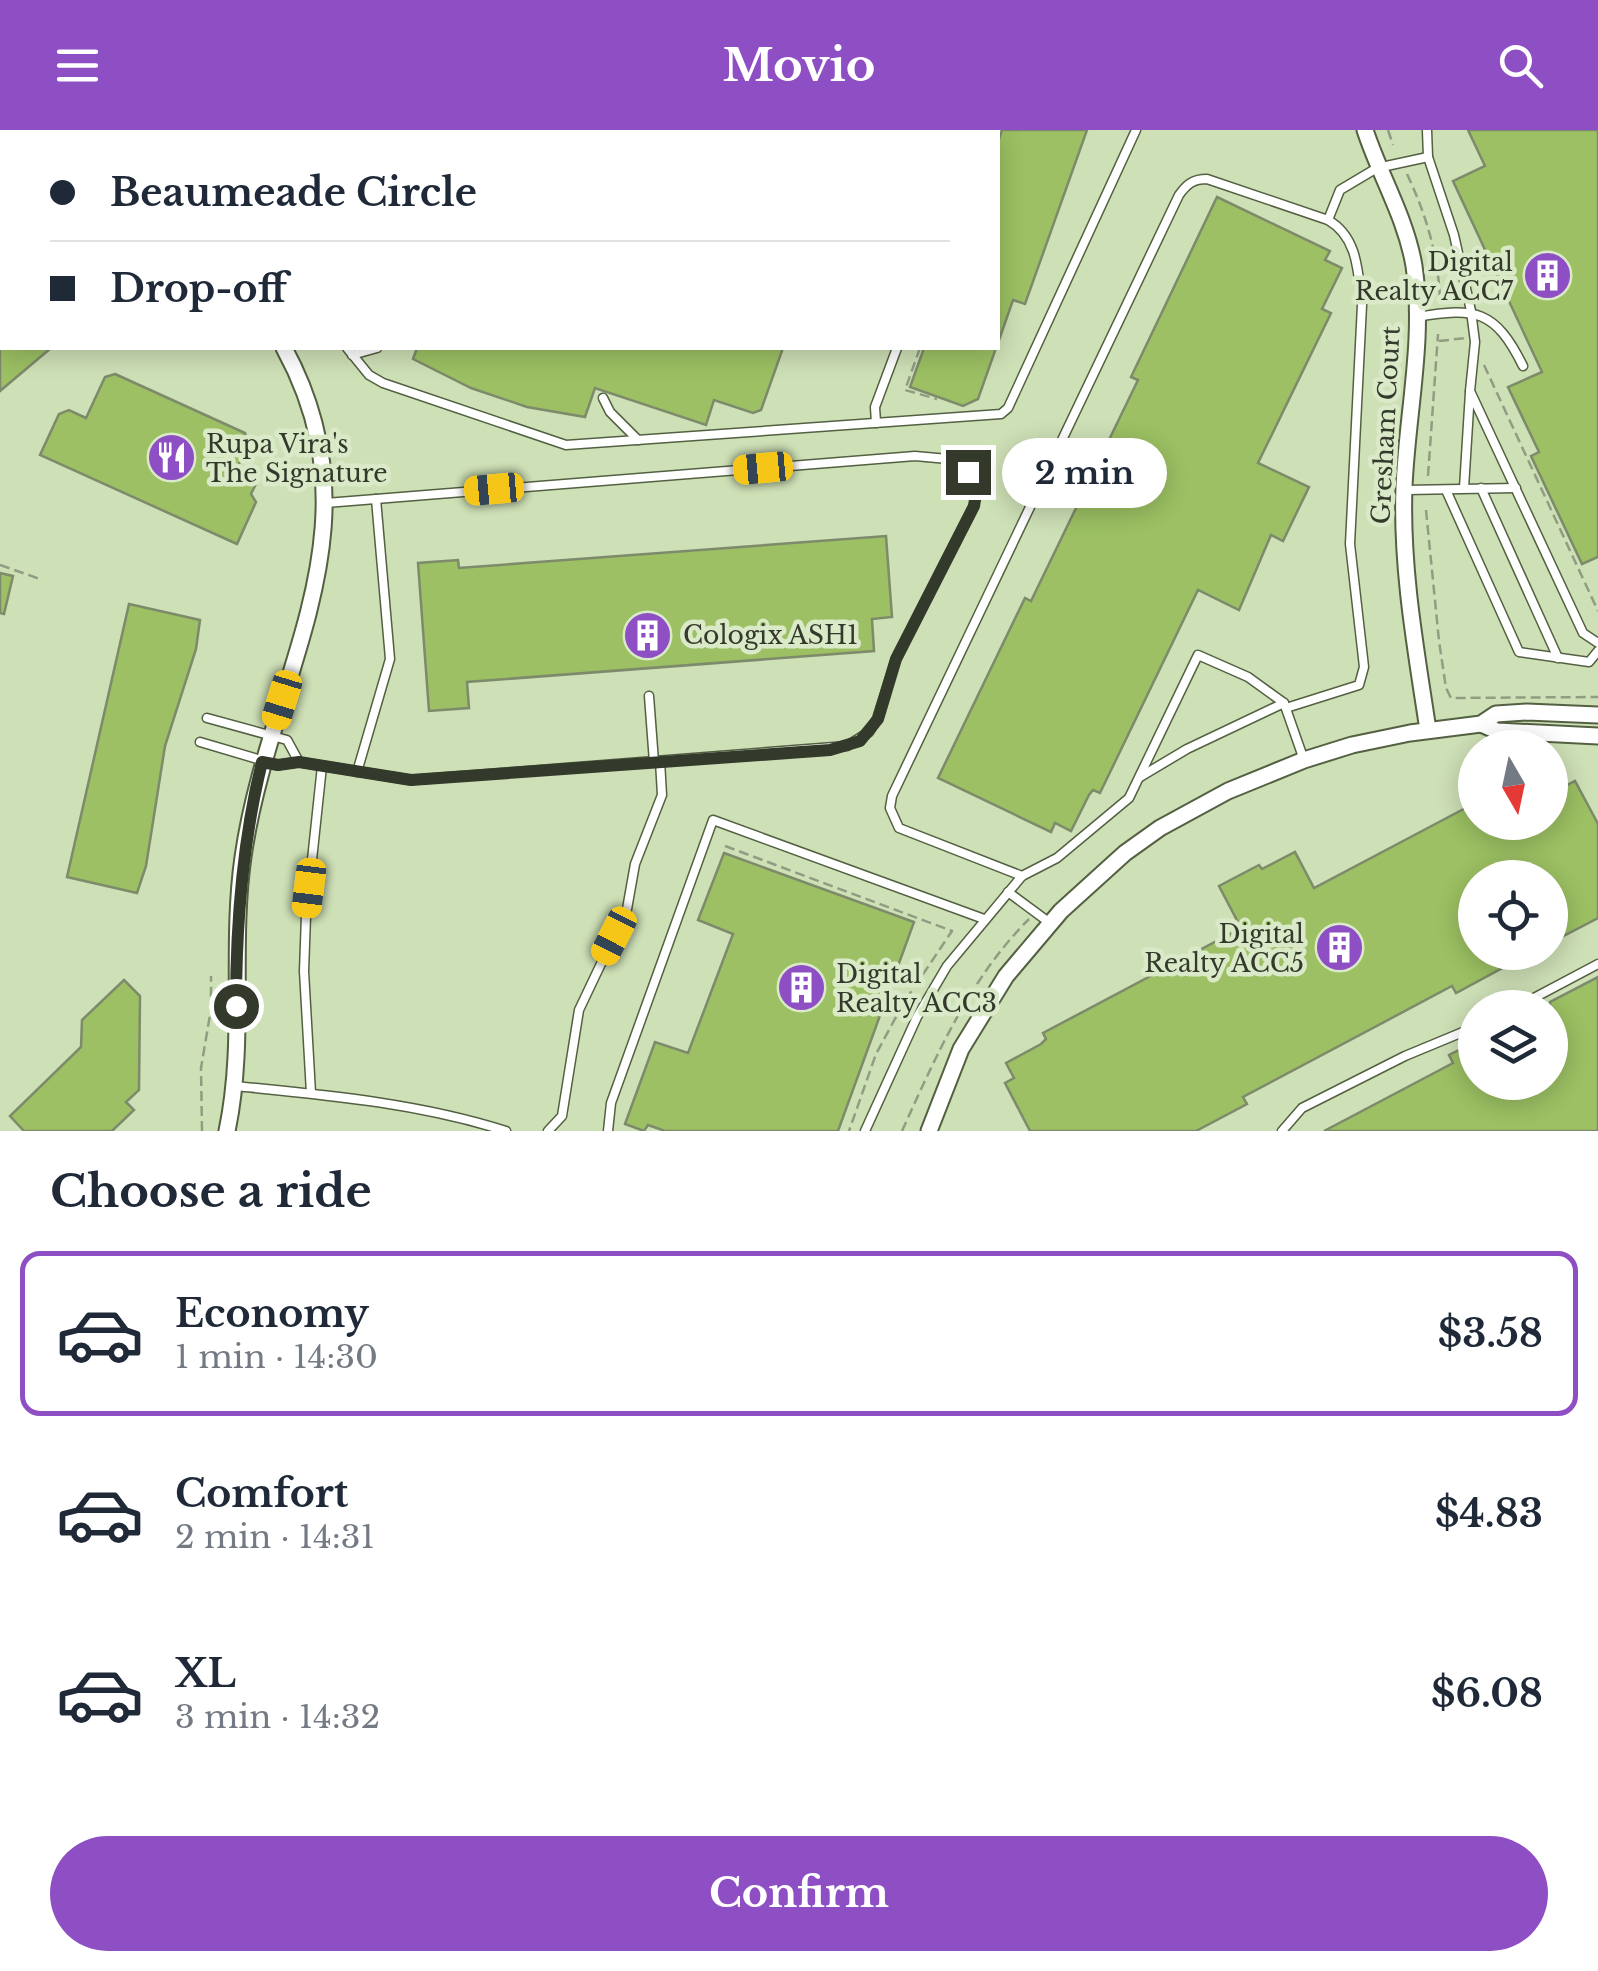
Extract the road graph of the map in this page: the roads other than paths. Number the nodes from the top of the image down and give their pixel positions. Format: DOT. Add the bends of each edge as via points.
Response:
graph roads {
  1 [pos="1136,130"];
  2 [pos="1365,130"];
  3 [pos="1427,130"];
  4 [pos="1428,157"];
  5 [pos="1377,168"];
  6 [pos="1328,220"];
  7 [pos="1471,311"];
  8 [pos="1417,317"];
  9 [pos="285,350"];
  10 [pos="895,350"];
  11 [pos="350,351"];
  12 [pos="1523,366"];
  13 [pos="1470,390"];
  14 [pos="602,398"];
  15 [pos="876,423"];
  16 [pos="638,440"];
  17 [pos="1464,488"];
  18 [pos="1480,488"];
  19 [pos="1516,488"];
  20 [pos="1404,490"];
  21 [pos="1446,490"];
  22 [pos="376,499"];
  23 [pos="326,503"];
  24 [pos="1598,643"];
  25 [pos="1598,651"];
  26 [pos="1558,658"];
  27 [pos="649,696"];
  28 [pos="1285,706"];
  29 [pos="1598,715"];
  30 [pos="206,718"];
  31 [pos="1481,724"];
  32 [pos="1428,730"];
  33 [pos="270,736"];
  34 [pos="1598,736"];
  35 [pos="200,742"];
  36 [pos="1304,760"];
  37 [pos="262,762"];
  38 [pos="299,762"];
  39 [pos="657,762"];
  40 [pos="322,766"];
  41 [pos="357,772"];
  42 [pos="1140,776"];
  43 [pos="1022,876"];
  44 [pos="1008,892"];
  45 [pos="984,919"];
  46 [pos="1050,923"];
  47 [pos="1598,964"];
  48 [pos="1549,990"];
  49 [pos="1458,1034"];
  50 [pos="235,1086"];
  51 [pos="311,1094"];
  52 [pos="227,1131"];
  53 [pos="506,1131"];
  54 [pos="548,1131"];
  55 [pos="608,1131"];
  56 [pos="865,1131"];
  57 [pos="928,1131"];
  58 [pos="1282,1131"];
  1 -- 15 [label="lane" via="1008,408 1001,414"];
  2 -- 5 [label="street, Gresham Court"];
  3 -- 4 [label="lane"];
  4 -- 5 [label="lane"];
  4 -- 7 [label="lane"];
  5 -- 6 [label="lane" via="1340,190"];
  5 -- 8 [label="street, Gresham Court" via="1410,246"];
  6 -- 28 [label="lane" via="1344,229 1352,245 1362,305 1350,544 1364,667 1358,685"];
  6 -- 43 [label="lane" via="1207,179 1186,184 892,796 899,828"];
  7 -- 8 [label="lane"];
  7 -- 12 [label="lane" via="1497,325"];
  7 -- 13 [label="lane"];
  8 -- 20 [label="street, Gresham Court"];
  9 -- 23 [label="street" via="314,426"];
  10 -- 15 [label="lane" via="875,406"];
  11 -- 16 [label="lane" via="382,383 566,445"];
  13 -- 17 [label="lane"];
  13 -- 19 [label="lane"];
  14 -- 16 [label="lane"];
  15 -- 16 [label="lane"];
  17 -- 18 [label="lane"];
  17 -- 21 [label="lane"];
  18 -- 19 [label="lane"];
  18 -- 26 [label="lane"];
  19 -- 24 [label="lane" via="1583,633"];
  20 -- 21 [label="lane"];
  20 -- 32 [label="street, Gresham Court" via="1409,602"];
  21 -- 26 [label="lane" via="1519,652"];
  22 -- 23 [label="lane"];
  22 -- 39 [label="lane" via="915,456 959,460 973,484 974,506 896,659 870,732 830,750"];
  22 -- 41 [label="lane" via="390,659"];
  23 -- 33 [label="street" via="316,590"];
  25 -- 26 [label="lane" via="1589,662"];
  27 -- 39 [label="lane"];
  28 -- 36 [label="lane"];
  28 -- 42 [label="lane"];
  28 -- 42 [label="lane" via="1248,677 1198,655"];
  29 -- 31 [label="street" via="1506,713"];
  30 -- 33 [label="lane"];
  31 -- 32 [label="street"];
  31 -- 34 [label="street" via="1497,731"];
  32 -- 36 [label="street"];
  33 -- 37 [label="street"];
  33 -- 38 [label="lane" via="287,740"];
  35 -- 37 [label="lane"];
  36 -- 46 [label="street" via="1160,828"];
  37 -- 38 [label="lane"];
  37 -- 50 [label="street" via="240,886"];
  38 -- 40 [label="lane"];
  39 -- 41 [label="lane" via="411,780"];
  39 -- 54 [label="lane" via="662,795 634,864 627,909 579,1010 562,1116"];
  40 -- 41 [label="lane"];
  40 -- 51 [label="lane" via="304,971"];
  42 -- 43 [label="lane" via="1115,810 1057,858"];
  43 -- 44 [label="lane"];
  44 -- 45 [label="lane"];
  44 -- 46 [label="lane"];
  45 -- 55 [label="lane" via="713,820 612,1103"];
  45 -- 56 [label="lane" via="917,1017"];
  46 -- 57 [label="street" via="975,1024"];
  47 -- 48 [label="lane"];
  49 -- 58 [label="lane" via="1302,1108"];
  50 -- 51 [label="lane"];
  50 -- 52 [label="street"];
  51 -- 53 [label="lane" via="465,1118"];
}
